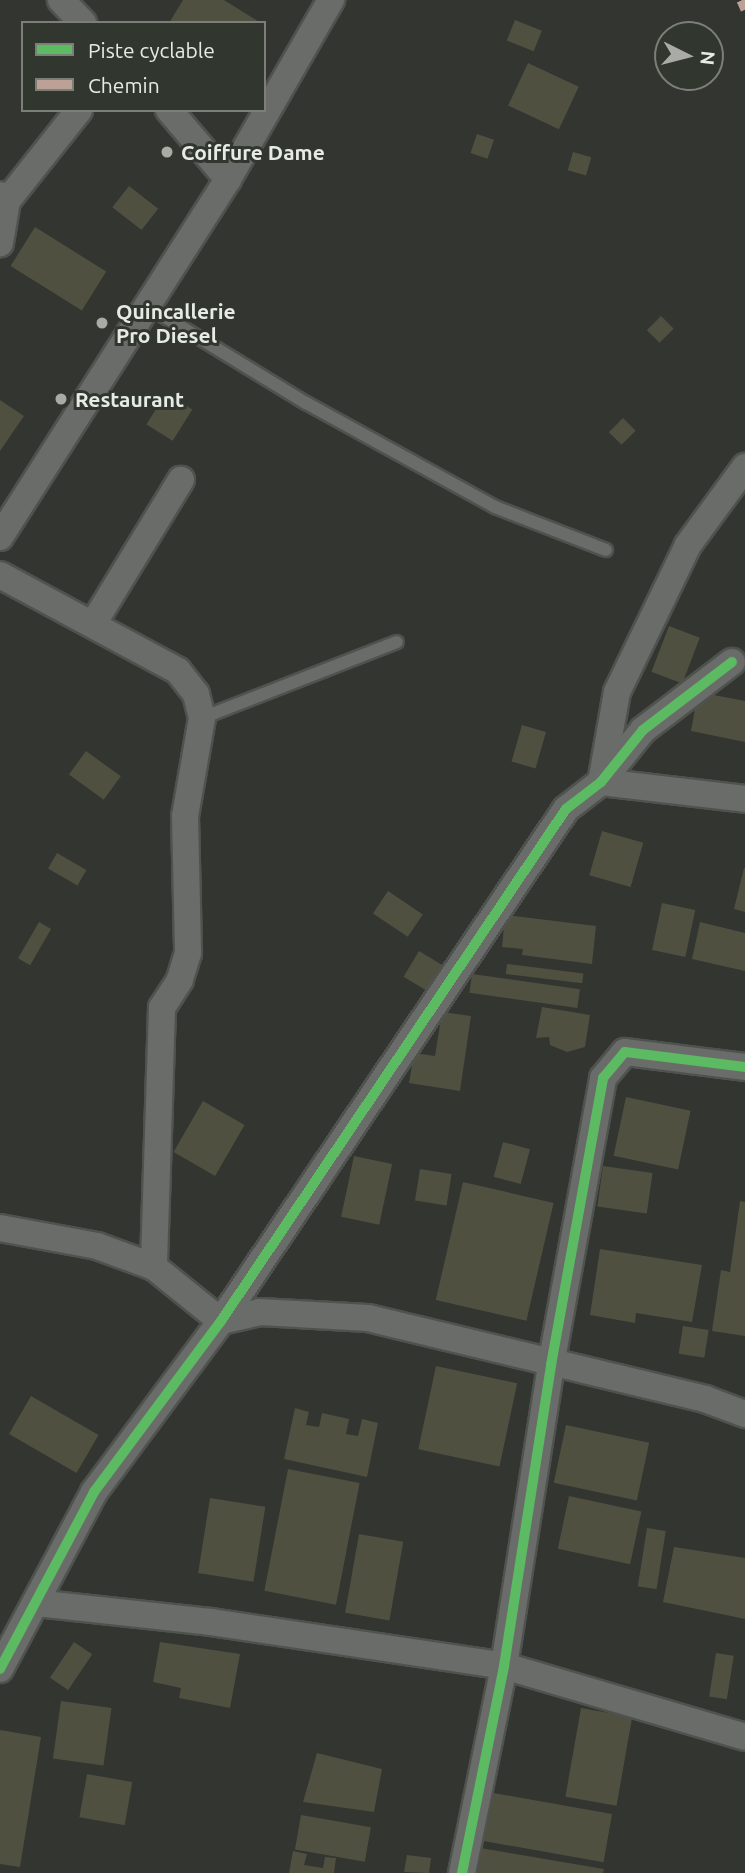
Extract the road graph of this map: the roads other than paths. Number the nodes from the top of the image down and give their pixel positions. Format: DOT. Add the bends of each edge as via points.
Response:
graph roads {
  1 [pos="61,0"];
  2 [pos="331,0"];
  3 [pos="81,21"];
  4 [pos="77,112"];
  5 [pos="171,112"];
  6 [pos="228,179"];
  7 [pos="4,198"];
  8 [pos="0,243"];
  9 [pos="147,306"];
  10 [pos="745,467"];
  11 [pos="181,480"];
  12 [pos="0,537"];
  13 [pos="606,550"];
  14 [pos="0,575"];
  15 [pos="93,624"];
  16 [pos="397,642"];
  17 [pos="732,662"];
  18 [pos="201,718"];
  19 [pos="601,782"];
  20 [pos="745,799"];
  21 [pos="745,1067"];
  22 [pos="0,1228"];
  23 [pos="154,1267"];
  24 [pos="221,1321"];
  25 [pos="551,1365"];
  26 [pos="745,1414"];
  27 [pos="36,1603"];
  28 [pos="504,1666"];
  29 [pos="0,1670"];
  30 [pos="745,1737"];
  31 [pos="462,1873"];
  1 -- 3 [label="street"];
  2 -- 6 [label="street"];
  4 -- 7 [label="street"];
  5 -- 6 [label="street"];
  6 -- 9 [label="street"];
  7 -- 8 [label="street"];
  9 -- 12 [label="street"];
  9 -- 13 [label="lane" via="306,403 495,507"];
  10 -- 19 [label="street" via="688,545 617,692"];
  11 -- 15 [label="street"];
  14 -- 15 [label="street"];
  15 -- 18 [label="street" via="178,671 196,694"];
  16 -- 18 [label="lane"];
  17 -- 19 [label="street" via="643,730"];
  18 -- 23 [label="street" via="185,816 188,953 180,980 162,1008"];
  19 -- 20 [label="street"];
  19 -- 24 [label="street" via="566,809"];
  21 -- 25 [label="street" via="625,1052 603,1078"];
  22 -- 23 [label="street" via="97,1246"];
  23 -- 24 [label="street"];
  24 -- 25 [label="street" via="260,1312 368,1318"];
  24 -- 27 [label="street" via="94,1492"];
  25 -- 26 [label="street" via="705,1399"];
  25 -- 28 [label="street"];
  27 -- 28 [label="street" via="211,1622"];
  27 -- 29 [label="street"];
  28 -- 30 [label="street"];
  28 -- 31 [label="street"];
}
